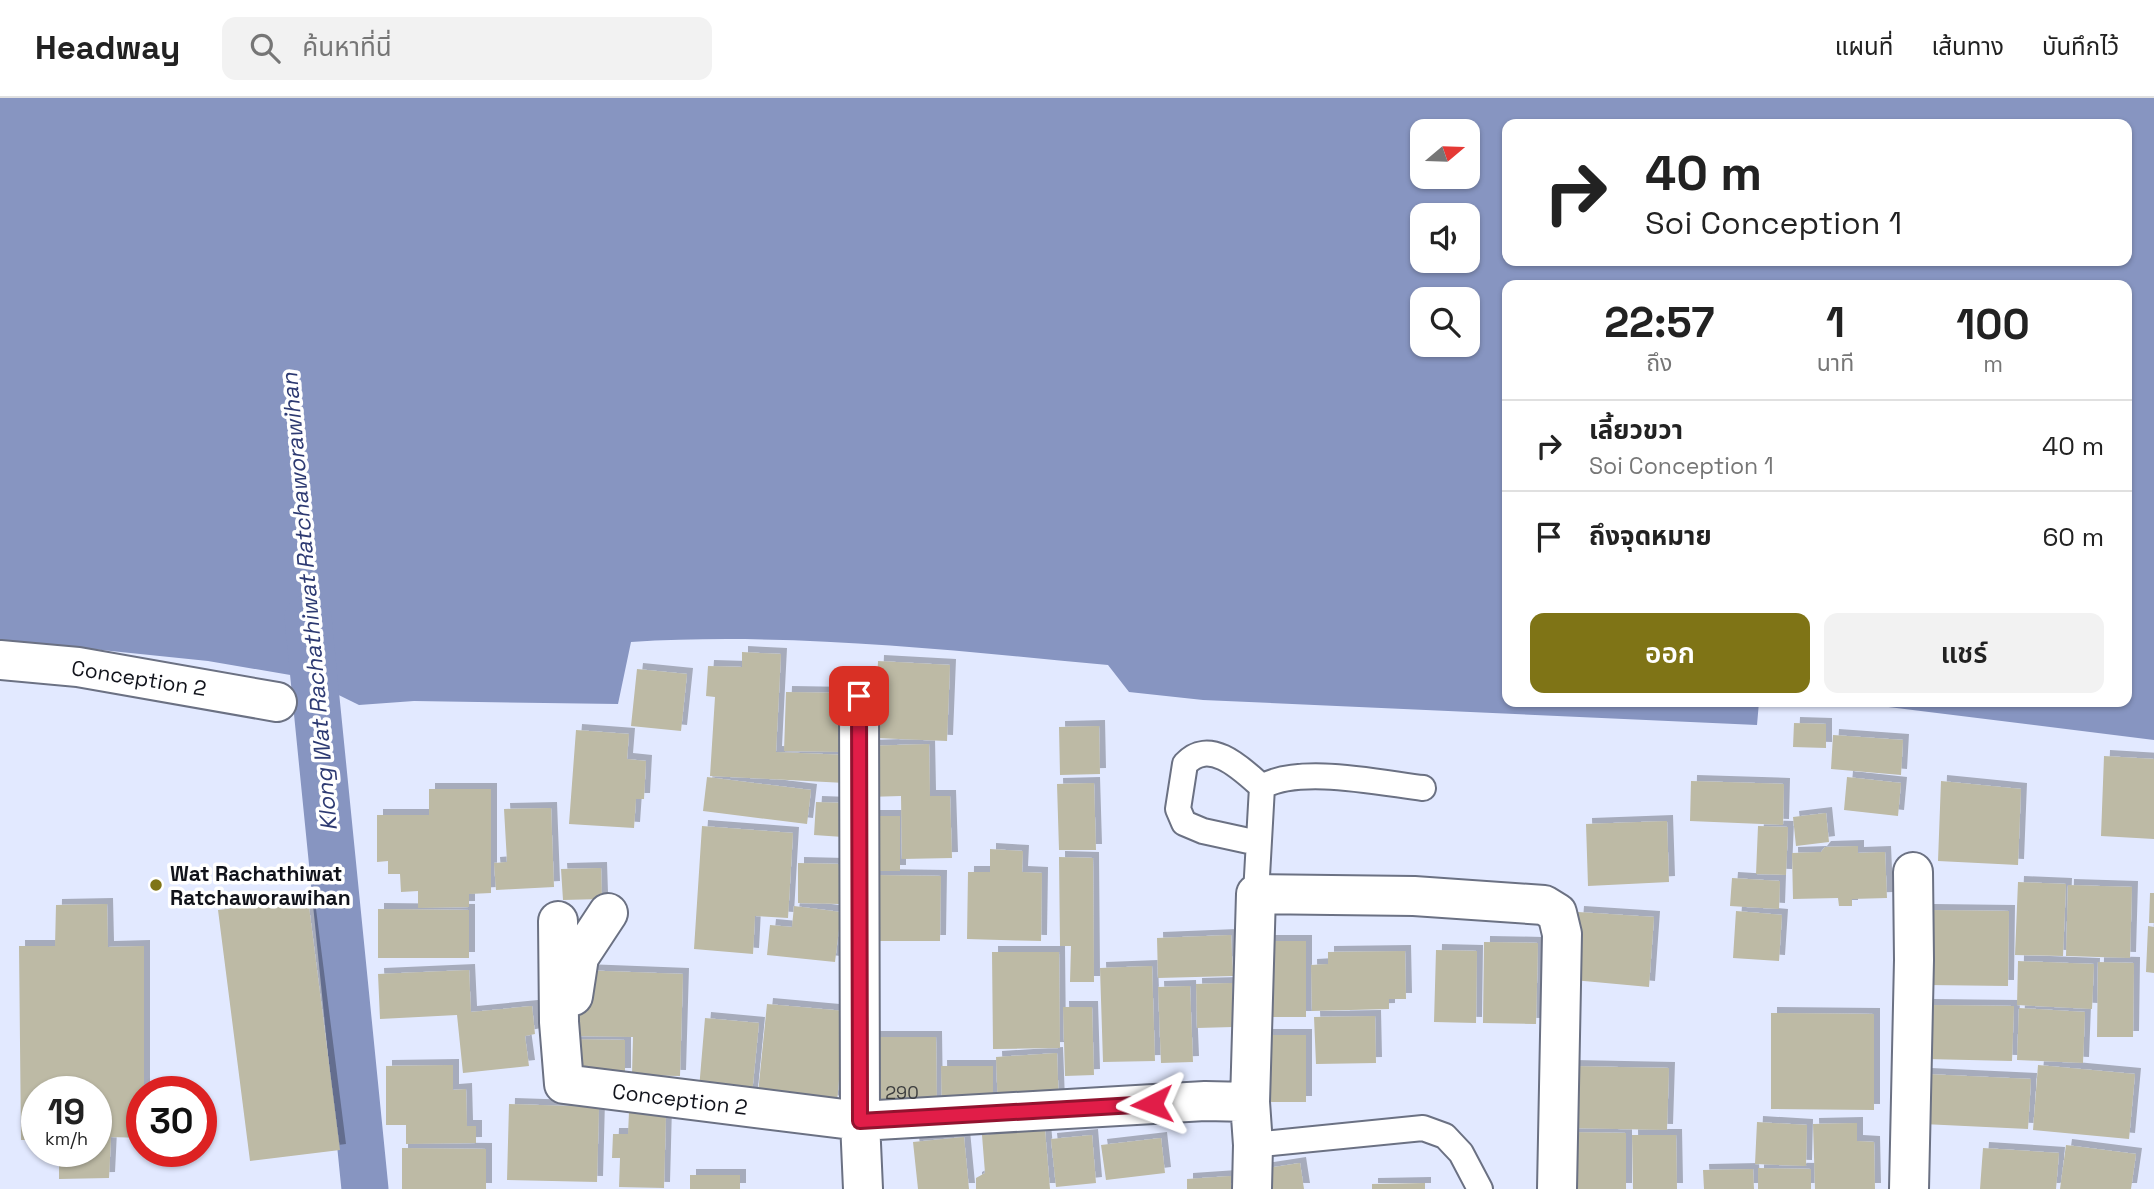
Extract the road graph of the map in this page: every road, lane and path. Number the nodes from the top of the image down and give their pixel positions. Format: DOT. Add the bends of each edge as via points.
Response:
graph roads {
  1 [pos="0,660"];
  2 [pos="859,696"];
  3 [pos="276,702"];
  4 [pos="1262,787"];
  5 [pos="1423,788"];
  6 [pos="1258,843"];
  7 [pos="1913,872"];
  8 [pos="1256,894"];
  9 [pos="608,913"];
  10 [pos="558,921"];
  11 [pos="559,1022"];
  12 [pos="1250,1102"];
  13 [pos="860,1121"];
  14 [pos="1253,1145"];
  15 [pos="863,1189"];
  16 [pos="1252,1189"];
  17 [pos="1480,1189"];
  18 [pos="1557,1189"];
  19 [pos="1909,1189"];
  1 -- 3 [label="street, Conception 2" via="78,667"];
  2 -- 13 [label="street"];
  4 -- 5 [label="lane" via="1274,779 1302,775"];
  4 -- 6 [label="lane"];
  4 -- 6 [label="lane" via="1234,762 1200,754 1185,764 1178,809 1184,823"];
  6 -- 8 [label="lane"];
  7 -- 19 [label="street"];
  8 -- 12 [label="street"];
  8 -- 18 [label="street" via="1414,896 1544,905 1557,913 1562,934"];
  9 -- 11 [label="street" via="579,957 575,992"];
  10 -- 11 [label="street, Conception 2"];
  11 -- 13 [label="street, Conception 2" via="564,1084"];
  12 -- 13 [label="street"];
  12 -- 14 [label="street"];
  13 -- 15 [label="street"];
  14 -- 16 [label="street"];
  14 -- 17 [label="lane" via="1423,1128 1445,1136 1461,1153"];
}
